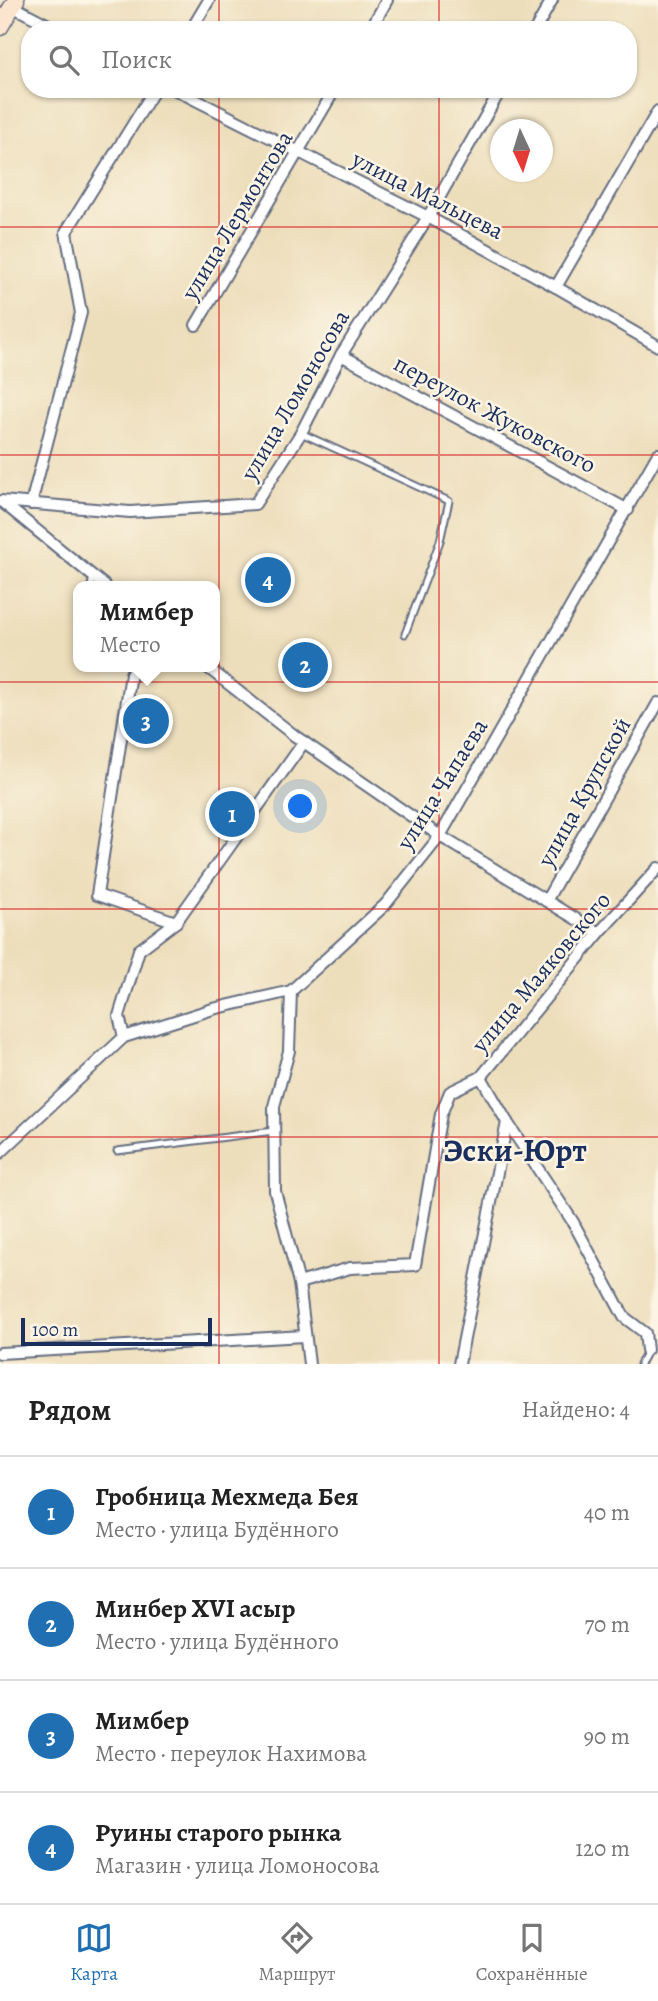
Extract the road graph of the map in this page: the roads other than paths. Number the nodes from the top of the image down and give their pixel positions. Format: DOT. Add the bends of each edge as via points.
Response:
graph roads {
  1 [pos="209,0"];
  2 [pos="387,0"];
  3 [pos="552,0"];
  4 [pos="14,3"];
  5 [pos="43,21"];
  6 [pos="196,21"];
  7 [pos="375,21"];
  8 [pos="540,21"];
  9 [pos="0,27"];
  10 [pos="149,98"];
  11 [pos="192,98"];
  12 [pos="330,98"];
  13 [pos="496,98"];
  14 [pos="658,111"];
  15 [pos="299,153"];
  16 [pos="429,217"];
  17 [pos="556,286"];
  18 [pos="196,325"];
  19 [pos="658,346"];
  20 [pos="341,355"];
  21 [pos="301,433"];
  22 [pos="658,454"];
  23 [pos="1,501"];
  24 [pos="31,504"];
  25 [pos="628,510"];
  26 [pos="92,581"];
  27 [pos="405,634"];
  28 [pos="132,672"];
  29 [pos="213,672"];
  30 [pos="658,703"];
  31 [pos="304,742"];
  32 [pos="440,836"];
  33 [pos="658,868"];
  34 [pos="546,901"];
  35 [pos="176,922"];
  36 [pos="599,933"];
  37 [pos="291,991"];
  38 [pos="124,1037"];
  39 [pos="481,1077"];
  40 [pos="507,1122"];
  41 [pos="274,1132"];
  42 [pos="117,1151"];
  43 [pos="0,1153"];
  44 [pos="299,1283"];
  45 [pos="305,1336"];
  46 [pos="648,1350"];
  47 [pos="0,1353"];
  48 [pos="309,1364"];
  49 [pos="459,1364"];
  50 [pos="640,1364"];
  1 -- 6 [label="street"];
  2 -- 7 [label="street"];
  3 -- 8 [label="street"];
  4 -- 5 [label="street"];
  4 -- 9 [label="main road"];
  10 -- 24 [label="street" via="66,232 81,313"];
  11 -- 15 [label="street, улица Мальцева"];
  12 -- 15 [label="street, улица Лермонтова"];
  13 -- 16 [label="street, улица Ломоносова"];
  14 -- 17 [label="street"];
  15 -- 16 [label="street, улица Мальцева"];
  15 -- 18 [label="street, улица Лермонтова"];
  16 -- 17 [label="street, улица Мальцева"];
  16 -- 20 [label="street, улица Ломоносова"];
  17 -- 19 [label="street, улица Мальцева"];
  20 -- 21 [label="street, улица Ломоносова"];
  20 -- 25 [label="street, переулок Жуковского"];
  21 -- 24 [label="street, улица Ломоносова" via="255,504 130,512"];
  21 -- 27 [label="lane" via="449,501 440,541"];
  22 -- 25 [label="street, улица Чапаева"];
  23 -- 24 [label="street, улица Ломоносова"];
  23 -- 26 [label="street"];
  25 -- 32 [label="street, улица Чапаева"];
  28 -- 35 [label="street" via="97,895"];
  29 -- 31 [label="street"];
  30 -- 34 [label="street, улица Крупской"];
  31 -- 32 [label="street"];
  31 -- 35 [label="street"];
  32 -- 34 [label="street"];
  32 -- 37 [label="street, улица Чапаева" via="385,905"];
  33 -- 36 [label="street, улица Маяковского"];
  34 -- 36 [label="street"];
  35 -- 38 [label="street" via="139,950 120,1016"];
  36 -- 39 [label="street, улица Маяковского"];
  37 -- 38 [label="street, улица Чапаева"];
  37 -- 41 [label="street" via="289,1051 274,1106"];
  38 -- 43 [label="street, улица Чапаева"];
  39 -- 40 [label="street"];
  39 -- 44 [label="street, улица Маяковского" via="450,1092 441,1114 415,1265 350,1268"];
  40 -- 46 [label="street" via="573,1222 624,1317 645,1333"];
  40 -- 49 [label="street"];
  41 -- 42 [label="lane"];
  41 -- 44 [label="street" via="275,1191"];
  44 -- 45 [label="street"];
  45 -- 47 [label="street"];
  45 -- 48 [label="street"];
  46 -- 50 [label="lane"];
}
